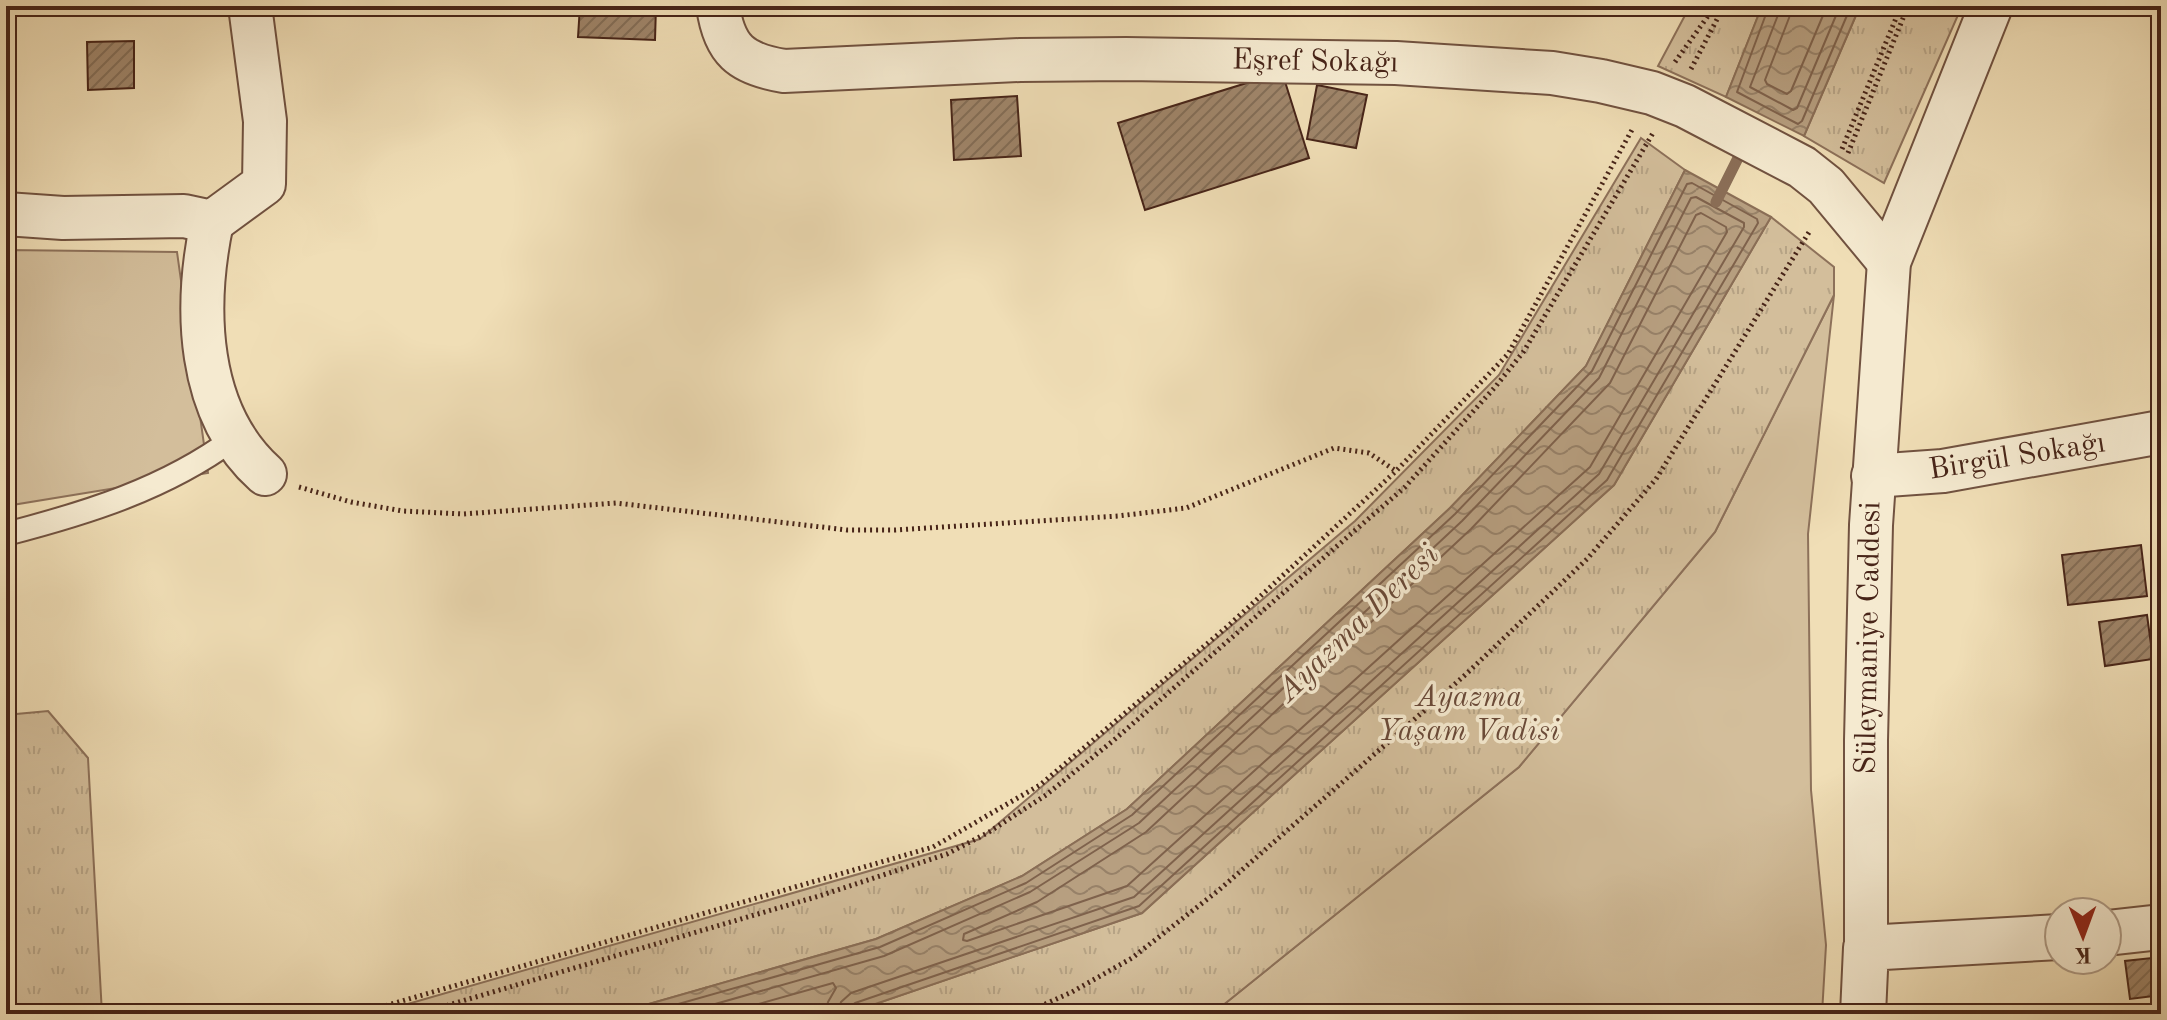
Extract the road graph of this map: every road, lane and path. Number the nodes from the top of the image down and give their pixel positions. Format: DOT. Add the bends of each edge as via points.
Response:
graph roads {
  1 [pos="250,6"];
  2 [pos="718,6"];
  3 [pos="1712,6"];
  4 [pos="1724,6"];
  5 [pos="1901,6"];
  6 [pos="1908,6"];
  7 [pos="1991,6"];
  8 [pos="1670,100"];
  9 [pos="1820,182"];
  10 [pos="6,214"];
  11 [pos="212,222"];
  12 [pos="1889,262"];
  13 [pos="2161,432"];
  14 [pos="233,439"];
  15 [pos="1396,471"];
  16 [pos="265,474"];
  17 [pos="1873,476"];
  18 [pos="6,534"];
  19 [pos="2161,927"];
  20 [pos="2123,931"];
  21 [pos="2043,938"];
  22 [pos="1866,948"];
  23 [pos="357,1014"];
  24 [pos="418,1014"];
  25 [pos="1023,1014"];
  26 [pos="1863,1014"];
  1 -- 11 [label="street" via="265,121 264,184"];
  2 -- 8 [label="street, Eşref Sokağı" via="722,31 741,58 784,71 1020,60 1396,63 1552,73"];
  3 -- 8 [label="path"];
  4 -- 8 [label="path"];
  5 -- 9 [label="path"];
  6 -- 9 [label="path"];
  7 -- 12 [label="street, Süleymaniye Caddesi"];
  8 -- 9 [label="street, Eşref Sokağı"];
  8 -- 15 [label="path" via="1508,354"];
  8 -- 24 [label="path" via="1524,351 1486,397 1405,487 1046,795 947,854"];
  9 -- 12 [label="street, Eşref Sokağı"];
  9 -- 25 [label="path" via="1812,229 1656,479 1587,559 1464,676 1219,890 1132,958"];
  10 -- 11 [label="street" via="184,216"];
  11 -- 14 [label="street" via="204,258 203,324 212,388"];
  12 -- 17 [label="street, Süleymaniye Caddesi"];
  13 -- 17 [label="street, Birgül Sokağı" via="1943,471"];
  14 -- 16 [label="street"];
  14 -- 18 [label="lane" via="158,485"];
  15 -- 16 [label="path" via="1369,453 1334,448 1186,508 895,530 847,530 616,503 463,514 403,511 336,498"];
  15 -- 23 [label="path" via="1228,626 1040,785 933,847"];
  17 -- 22 [label="street, Süleymaniye Caddesi"];
  19 -- 20 [label="street"];
  21 -- 22 [label="street"];
  22 -- 26 [label="street, Süleymaniye Caddesi"];
}
